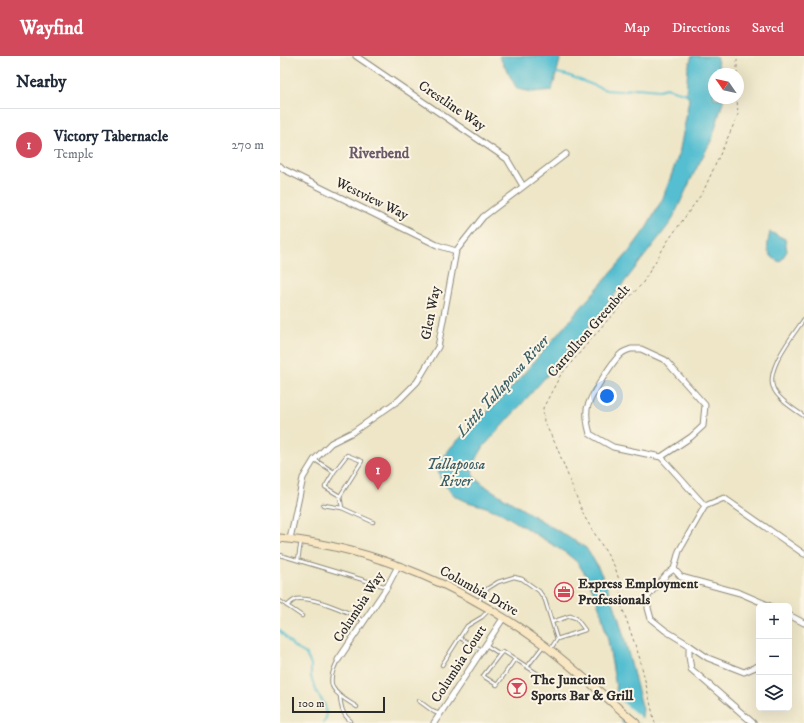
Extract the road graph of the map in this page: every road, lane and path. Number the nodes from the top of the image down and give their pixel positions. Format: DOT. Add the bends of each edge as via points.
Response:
graph roads {
  1 [pos="356,56"];
  2 [pos="737,56"];
  3 [pos="737,68"];
  4 [pos="737,104"];
  5 [pos="566,154"];
  6 [pos="280,166"];
  7 [pos="523,186"];
  8 [pos="456,251"];
  9 [pos="804,319"];
  10 [pos="804,416"];
  11 [pos="661,457"];
  12 [pos="314,460"];
  13 [pos="334,472"];
  14 [pos="340,496"];
  15 [pos="323,505"];
  16 [pos="706,506"];
  17 [pos="342,508"];
  18 [pos="373,522"];
  19 [pos="280,538"];
  20 [pos="290,539"];
  21 [pos="301,541"];
  22 [pos="804,554"];
  23 [pos="280,555"];
  24 [pos="298,560"];
  25 [pos="398,566"];
  26 [pos="674,569"];
  27 [pos="387,587"];
  28 [pos="280,601"];
  29 [pos="478,602"];
  30 [pos="763,603"];
  31 [pos="287,606"];
  32 [pos="489,609"];
  33 [pos="302,616"];
  34 [pos="504,617"];
  35 [pos="792,617"];
  36 [pos="364,622"];
  37 [pos="552,622"];
  38 [pos="804,623"];
  39 [pos="460,638"];
  40 [pos="557,639"];
  41 [pos="486,645"];
  42 [pos="544,645"];
  43 [pos="689,645"];
  44 [pos="482,650"];
  45 [pos="550,650"];
  46 [pos="500,654"];
  47 [pos="514,659"];
  48 [pos="338,660"];
  49 [pos="442,665"];
  50 [pos="527,667"];
  51 [pos="756,667"];
  52 [pos="538,674"];
  53 [pos="340,696"];
  54 [pos="419,701"];
  55 [pos="357,707"];
  56 [pos="440,714"];
  57 [pos="351,720"];
  58 [pos="434,723"];
  59 [pos="636,723"];
  60 [pos="655,723"];
  61 [pos="752,723"];
  1 -- 7 [label="street, Crestline Way" via="507,159"];
  2 -- 3 [label="path"];
  4 -- 60 [label="path, Carrollton Greenbelt" via="738,115 703,192 667,242 642,284 560,376 543,408 544,422 556,445 584,516 615,567 622,607 640,659"];
  5 -- 7 [label="street, Glen Way"];
  6 -- 8 [label="street, Westview Way" via="437,245"];
  7 -- 8 [label="street, Glen Way" via="483,217"];
  8 -- 12 [label="street, Glen Way" via="438,347 417,382 399,400 353,432 331,443"];
  9 -- 10 [label="lane" via="776,362 772,388"];
  11 -- 11 [label="street" via="614,447 590,434 587,409 594,393 614,362 622,353 631,349 641,349 665,360 705,405 703,426"];
  11 -- 16 [label="street"];
  12 -- 13 [label="lane"];
  12 -- 20 [label="street, Glen Way" via="303,478"];
  13 -- 14 [label="lane" via="325,487"];
  13 -- 14 [label="lane" via="347,455 362,462"];
  14 -- 17 [label="lane"];
  15 -- 17 [label="lane"];
  16 -- 22 [label="street" via="724,498"];
  16 -- 26 [label="street" via="678,551"];
  17 -- 18 [label="lane"];
  19 -- 20 [label="main road, Columbia Drive"];
  20 -- 21 [label="main road, Columbia Drive"];
  21 -- 24 [label="lane"];
  21 -- 25 [label="main road, Columbia Drive" via="353,551"];
  23 -- 24 [label="lane"];
  24 -- 27 [label="lane"];
  25 -- 27 [label="street, Columbia Way"];
  25 -- 29 [label="main road, Columbia Drive" via="432,579"];
  26 -- 30 [label="street" via="682,577 740,593"];
  26 -- 43 [label="street" via="648,596 648,608 651,619"];
  27 -- 36 [label="street, Columbia Way"];
  28 -- 31 [label="lane"];
  29 -- 32 [label="main road, Columbia Drive"];
  29 -- 37 [label="lane" via="487,589 498,582 514,577 522,579 539,591 545,600"];
  31 -- 33 [label="lane"];
  31 -- 36 [label="lane" via="291,601 298,599 321,603 336,607"];
  32 -- 34 [label="main road, Columbia Drive"];
  32 -- 39 [label="lane" via="482,617 467,626"];
  34 -- 41 [label="street, Columbia Court"];
  34 -- 42 [label="main road, Columbia Drive"];
  35 -- 38 [label="street"];
  36 -- 48 [label="street, Columbia Way"];
  37 -- 40 [label="lane"];
  37 -- 40 [label="lane" via="570,616 576,618 585,630"];
  39 -- 44 [label="lane"];
  39 -- 49 [label="lane"];
  40 -- 45 [label="lane"];
  41 -- 44 [label="street, Columbia Court"];
  41 -- 46 [label="lane"];
  42 -- 45 [label="main road, Columbia Drive"];
  42 -- 50 [label="lane"];
  43 -- 51 [label="street" via="708,658 744,672"];
  43 -- 61 [label="street" via="691,669"];
  44 -- 56 [label="street, Columbia Court"];
  45 -- 59 [label="main road, Columbia Drive"];
  46 -- 47 [label="lane" via="503,651"];
  46 -- 47 [label="lane" via="482,676 497,685"];
  47 -- 50 [label="lane"];
  48 -- 53 [label="lane" via="331,683 333,690"];
  50 -- 52 [label="lane"];
  53 -- 55 [label="lane"];
  53 -- 57 [label="lane" via="344,714"];
  54 -- 56 [label="lane"];
  56 -- 58 [label="street, Columbia Court"];
}
